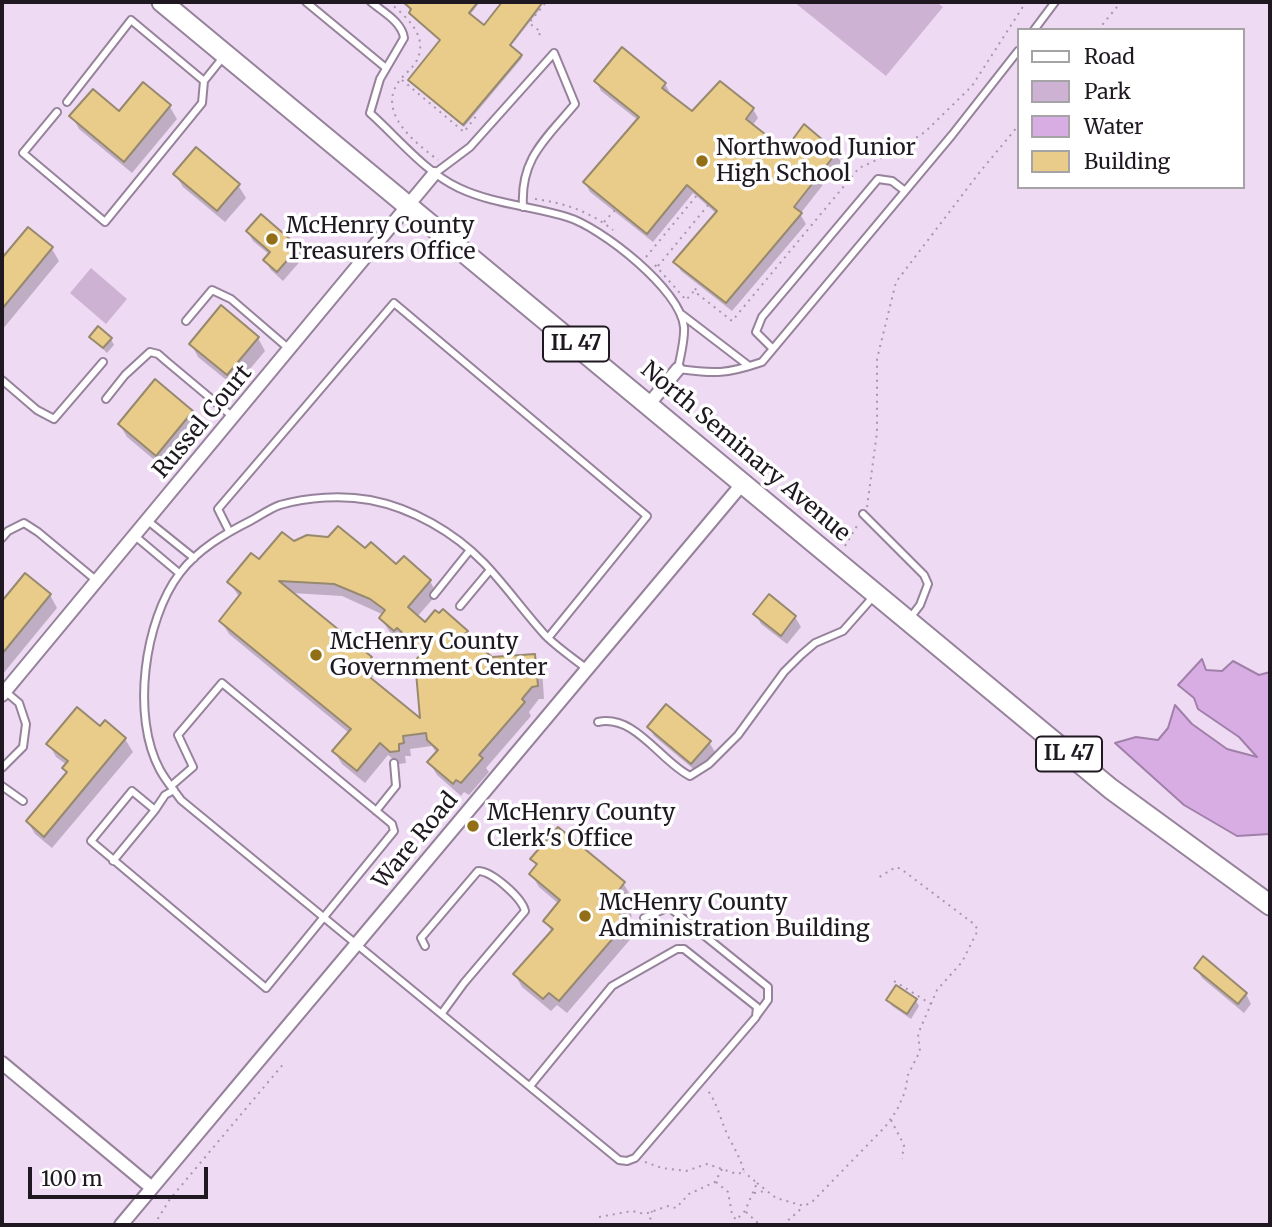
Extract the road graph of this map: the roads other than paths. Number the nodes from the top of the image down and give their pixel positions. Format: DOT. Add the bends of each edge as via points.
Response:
graph roads {
  1 [pos="162,2"];
  2 [pos="306,2"];
  3 [pos="371,2"];
  4 [pos="1055,2"];
  5 [pos="1036,28"];
  6 [pos="1016,53"];
  7 [pos="225,54"];
  8 [pos="386,68"];
  9 [pos="204,80"];
  10 [pos="67,102"];
  11 [pos="57,112"];
  12 [pos="440,170"];
  13 [pos="905,191"];
  14 [pos="409,206"];
  15 [pos="523,207"];
  16 [pos="678,312"];
  17 [pos="186,321"];
  18 [pos="290,349"];
  19 [pos="773,349"];
  20 [pos="103,362"];
  21 [pos="749,366"];
  22 [pos="678,369"];
  23 [pos="2,380"];
  24 [pos="106,399"];
  25 [pos="649,404"];
  26 [pos="233,417"];
  27 [pos="743,483"];
  28 [pos="863,514"];
  29 [pos="148,521"];
  30 [pos="229,531"];
  31 [pos="135,536"];
  32 [pos="2,538"];
  33 [pos="470,550"];
  34 [pos="194,558"];
  35 [pos="490,570"];
  36 [pos="179,573"];
  37 [pos="97,582"];
  38 [pos="877,593"];
  39 [pos="434,595"];
  40 [pos="460,606"];
  41 [pos="909,620"];
  42 [pos="548,638"];
  43 [pos="587,669"];
  44 [pos="4,693"];
  45 [pos="598,722"];
  46 [pos="394,763"];
  47 [pos="2,768"];
  48 [pos="2,786"];
  49 [pos="173,788"];
  50 [pos="23,801"];
  51 [pos="155,810"];
  52 [pos="376,811"];
  53 [pos="113,861"];
  54 [pos="1270,905"];
  55 [pos="325,917"];
  56 [pos="644,918"];
  57 [pos="357,943"];
  58 [pos="425,946"];
  59 [pos="442,1013"];
  60 [pos="756,1017"];
  61 [pos="2,1063"];
  62 [pos="530,1086"];
  63 [pos="152,1188"];
  64 [pos="121,1225"];
  1 -- 7 [label="main road, North Seminary Avenue / IL 47"];
  2 -- 8 [label="lane"];
  3 -- 8 [label="lane" via="403,30 401,47"];
  4 -- 5 [label="lane"];
  6 -- 13 [label="lane"];
  7 -- 9 [label="lane"];
  7 -- 14 [label="main road, North Seminary Avenue / IL 47"];
  8 -- 12 [label="lane" via="370,113"];
  9 -- 10 [label="lane" via="131,20"];
  9 -- 11 [label="lane" via="202,103 105,222 23,153"];
  12 -- 14 [label="street, Russel Court"];
  12 -- 15 [label="lane" via="460,188"];
  12 -- 15 [label="lane" via="470,147 554,53 575,104 531,155"];
  13 -- 19 [label="lane"];
  13 -- 19 [label="lane" via="892,181 878,179 762,317 756,332"];
  14 -- 18 [label="street, Russel Court"];
  14 -- 25 [label="main road, North Seminary Avenue / IL 47"];
  15 -- 16 [label="lane" via="569,217 614,244 656,279"];
  16 -- 21 [label="lane"];
  16 -- 22 [label="lane" via="684,327"];
  17 -- 18 [label="lane" via="212,290 231,299"];
  18 -- 26 [label="street, Russel Court"];
  19 -- 21 [label="lane" via="762,362"];
  20 -- 23 [label="lane" via="54,419"];
  21 -- 22 [label="lane" via="731,373"];
  22 -- 25 [label="street"];
  24 -- 26 [label="lane" via="150,352 166,360"];
  25 -- 27 [label="main road, North Seminary Avenue / IL 47"];
  26 -- 29 [label="street, Russel Court"];
  27 -- 38 [label="main road, North Seminary Avenue / IL 47"];
  27 -- 43 [label="street, Ware Road"];
  28 -- 41 [label="lane" via="928,584"];
  29 -- 31 [label="street, Russel Court"];
  29 -- 34 [label="lane"];
  30 -- 33 [label="lane" via="279,506 328,497 369,500 431,523"];
  30 -- 34 [label="lane"];
  30 -- 42 [label="lane" via="218,509 394,303 647,516"];
  31 -- 36 [label="lane"];
  31 -- 37 [label="street, Russel Court"];
  32 -- 37 [label="lane" via="23,523"];
  33 -- 35 [label="lane"];
  33 -- 39 [label="lane"];
  34 -- 36 [label="lane"];
  35 -- 40 [label="lane"];
  35 -- 42 [label="lane"];
  36 -- 49 [label="lane" via="155,626 142,702 159,769"];
  37 -- 44 [label="street, Russel Court"];
  38 -- 41 [label="main road, North Seminary Avenue / IL 47"];
  38 -- 45 [label="lane" via="843,631 816,643 792,664 738,734 690,776 627,726"];
  41 -- 54 [label="main road, North Seminary Avenue / IL 47" via="1111,789"];
  42 -- 43 [label="lane"];
  43 -- 57 [label="street, Ware Road"];
  44 -- 47 [label="lane" via="19,703 26,724 23,747"];
  46 -- 52 [label="lane" via="396,786"];
  48 -- 50 [label="lane"];
  49 -- 51 [label="lane"];
  49 -- 52 [label="lane" via="193,766 178,735 222,682"];
  49 -- 55 [label="lane" via="181,800"];
  51 -- 53 [label="lane"];
  51 -- 53 [label="lane" via="132,791 91,841"];
  52 -- 55 [label="lane" via="394,826 394,834"];
  53 -- 55 [label="lane" via="266,988"];
  55 -- 57 [label="lane"];
  56 -- 60 [label="lane" via="669,907 768,987 768,1000"];
  57 -- 59 [label="lane"];
  57 -- 63 [label="street, Ware Road"];
  58 -- 59 [label="lane" via="421,938 478,871 487,871 523,903 525,911"];
  59 -- 62 [label="lane"];
  60 -- 62 [label="lane" via="757,1007 684,949 677,949 612,985"];
  60 -- 62 [label="lane" via="635,1158 627,1161"];
  61 -- 63 [label="street"];
  63 -- 64 [label="street, Ware Road"];
}
